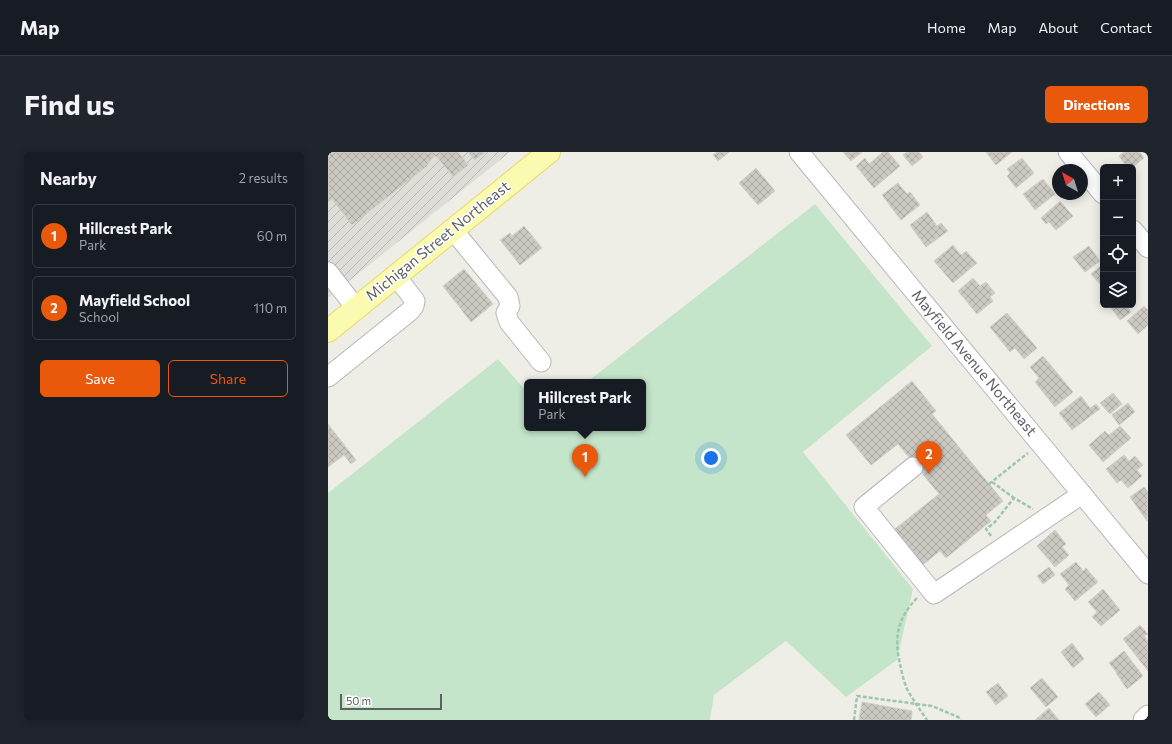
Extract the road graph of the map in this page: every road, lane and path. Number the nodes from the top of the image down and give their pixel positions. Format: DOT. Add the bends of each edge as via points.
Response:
graph roads {
  1 [pos="799,152"];
  2 [pos="1068,152"];
  3 [pos="544,154"];
  4 [pos="1100,190"];
  5 [pos="453,230"];
  6 [pos="1136,234"];
  7 [pos="1148,248"];
  8 [pos="328,272"];
  9 [pos="396,276"];
  10 [pos="356,308"];
  11 [pos="328,331"];
  12 [pos="542,362"];
  13 [pos="328,377"];
  14 [pos="1040,443"];
  15 [pos="913,467"];
  16 [pos="1082,494"];
  17 [pos="1014,498"];
  18 [pos="1047,517"];
  19 [pos="986,529"];
  20 [pos="1148,574"];
  21 [pos="916,599"];
  22 [pos="916,704"];
  23 [pos="1148,716"];
  24 [pos="854,720"];
  25 [pos="926,720"];
  26 [pos="962,720"];
  27 [pos="1142,720"];
  1 -- 14 [label="street, Mayfield Avenue Northeast"];
  2 -- 4 [label="street"];
  3 -- 5 [label="main road, Michigan Street Northeast"];
  5 -- 9 [label="main road, Michigan Street Northeast"];
  5 -- 12 [label="street" via="508,297 510,306 506,313 509,322"];
  6 -- 7 [label="street"];
  8 -- 10 [label="street"];
  9 -- 10 [label="main road, Michigan Street Northeast"];
  9 -- 13 [label="street" via="415,301 414,306"];
  10 -- 11 [label="main road, Michigan Street Northeast"];
  14 -- 16 [label="street, Mayfield Avenue Northeast"];
  14 -- 17 [label="path" via="990,483"];
  15 -- 18 [label="street" via="864,507 934,594"];
  16 -- 18 [label="street"];
  16 -- 20 [label="street, Mayfield Avenue Northeast"];
  17 -- 18 [label="path"];
  17 -- 19 [label="path"];
  21 -- 22 [label="path" via="906,611 896,638 901,671"];
  22 -- 24 [label="path" via="857,696"];
  22 -- 25 [label="path"];
  22 -- 26 [label="path" via="932,706"];
  23 -- 27 [label="street"];
}
